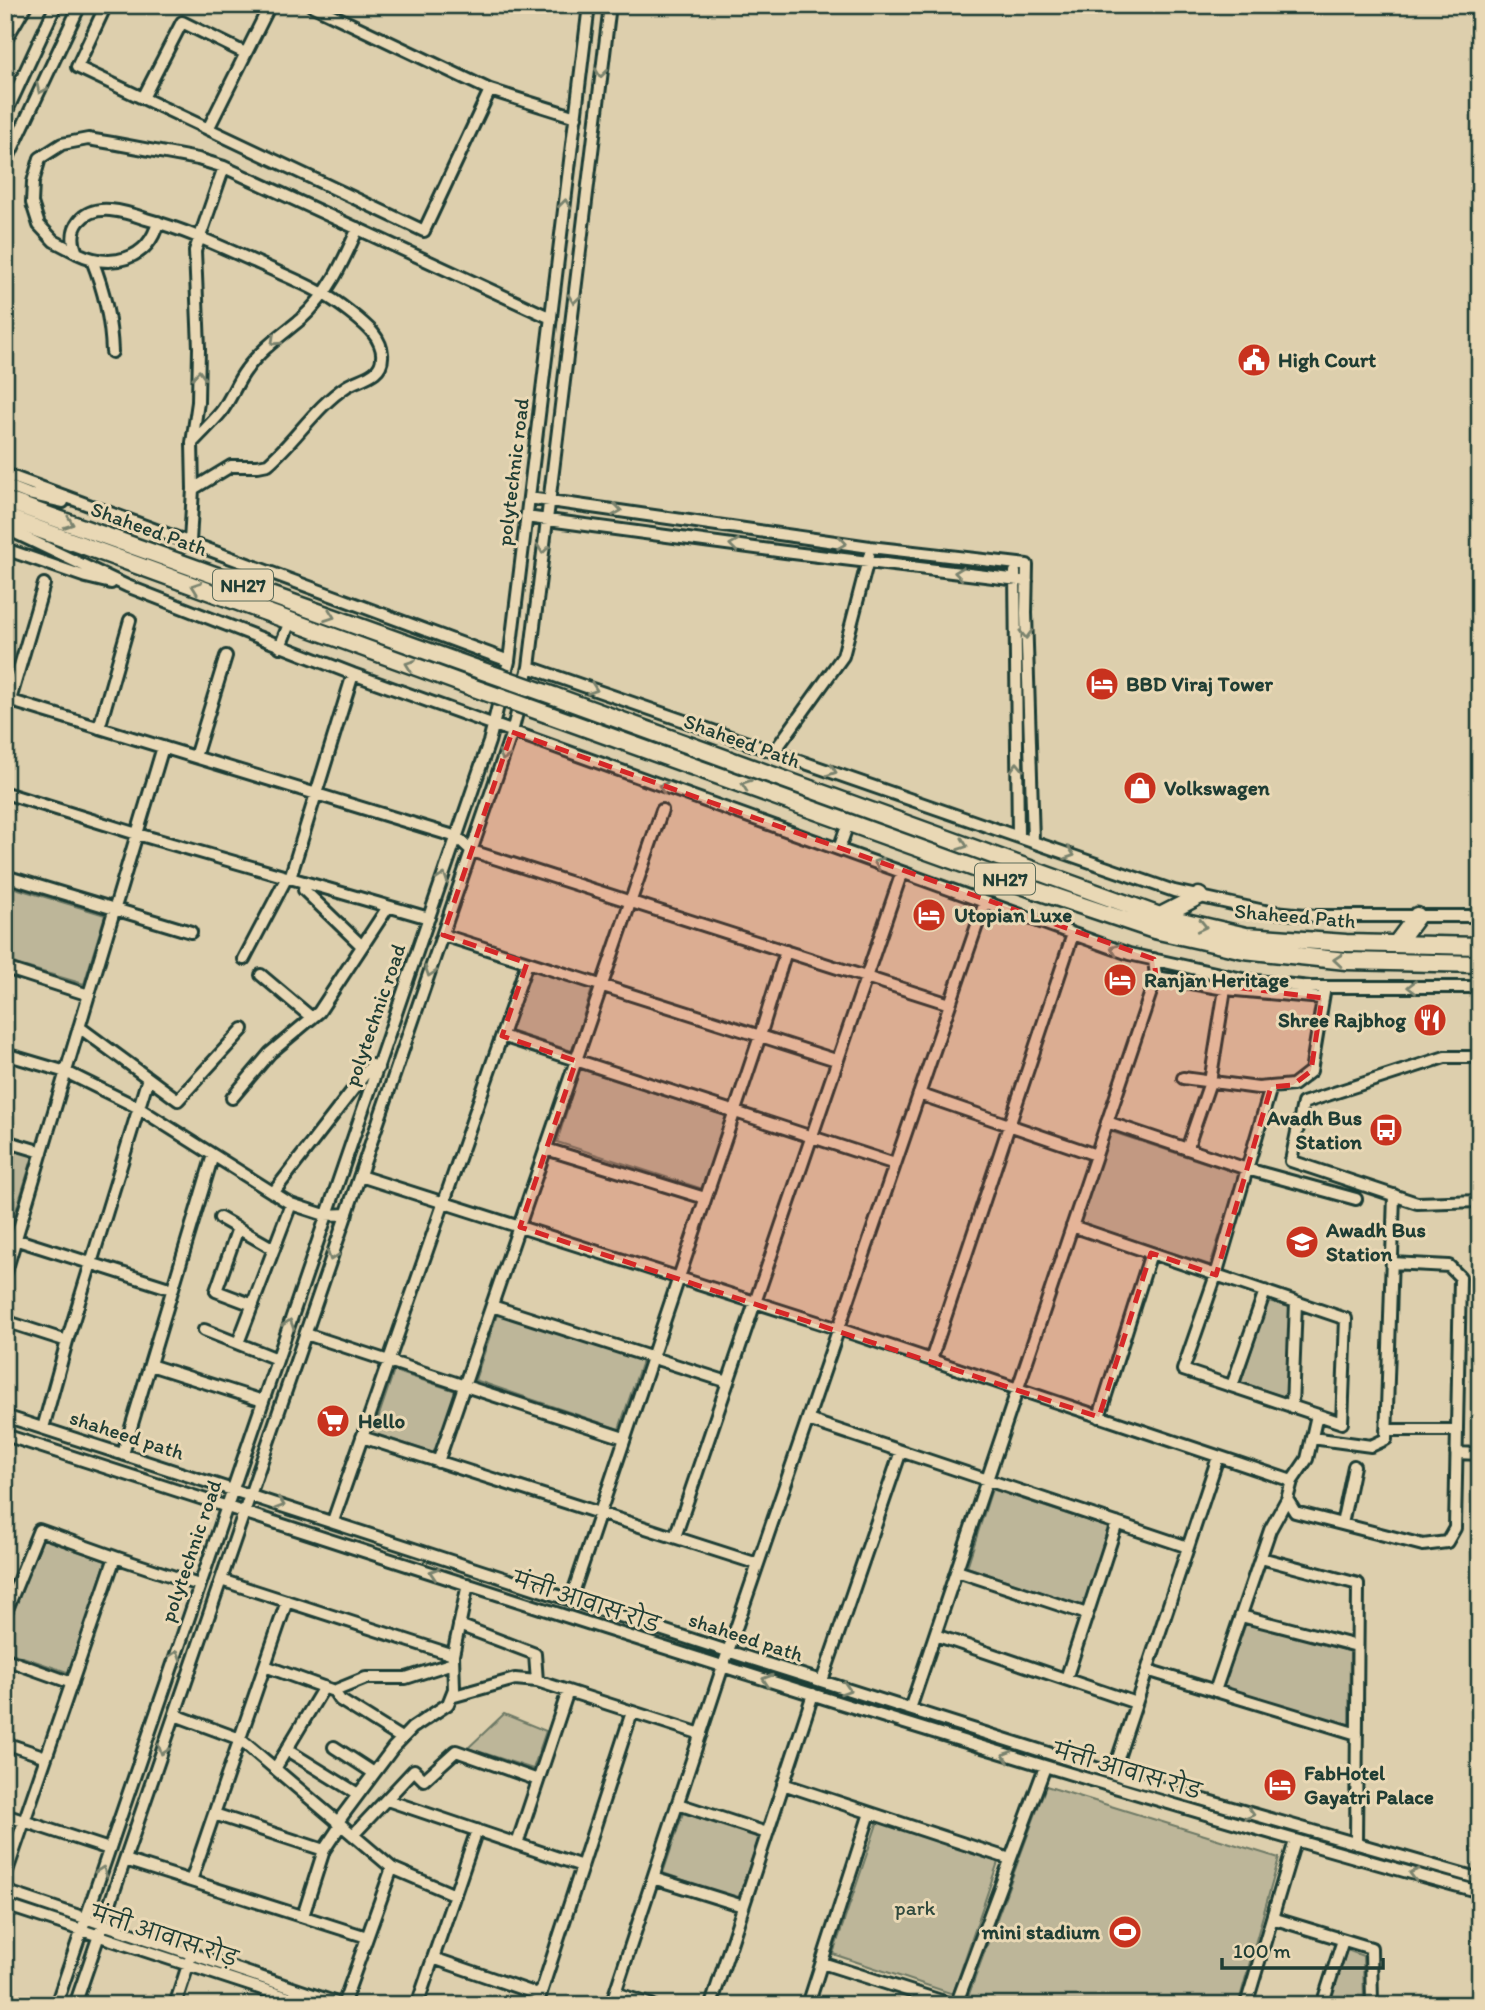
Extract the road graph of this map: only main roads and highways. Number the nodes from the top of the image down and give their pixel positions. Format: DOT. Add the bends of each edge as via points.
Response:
graph roads {
  1 [pos="5,500"];
  2 [pos="6,525"];
  3 [pos="1199,896"];
  4 [pos="1160,916"];
  5 [pos="1417,916"];
  6 [pos="1395,944"];
  7 [pos="1480,946"];
  8 [pos="1480,964"];
  1 -- 4 [label="highway, Shaheed Path / NH27, one-way, bridge"];
  8 -- 2 [label="highway, Shaheed Path / NH27, one-way, bridge" via="1346,961 1244,950 1154,930"];
  3 -- 4 [label="highway"];
  4 -- 6 [label="highway, Shaheed Path / NH27, one-way" via="1246,936"];
  5 -- 6 [label="highway"];
  6 -- 7 [label="highway, Shaheed Path / NH27"];
}
